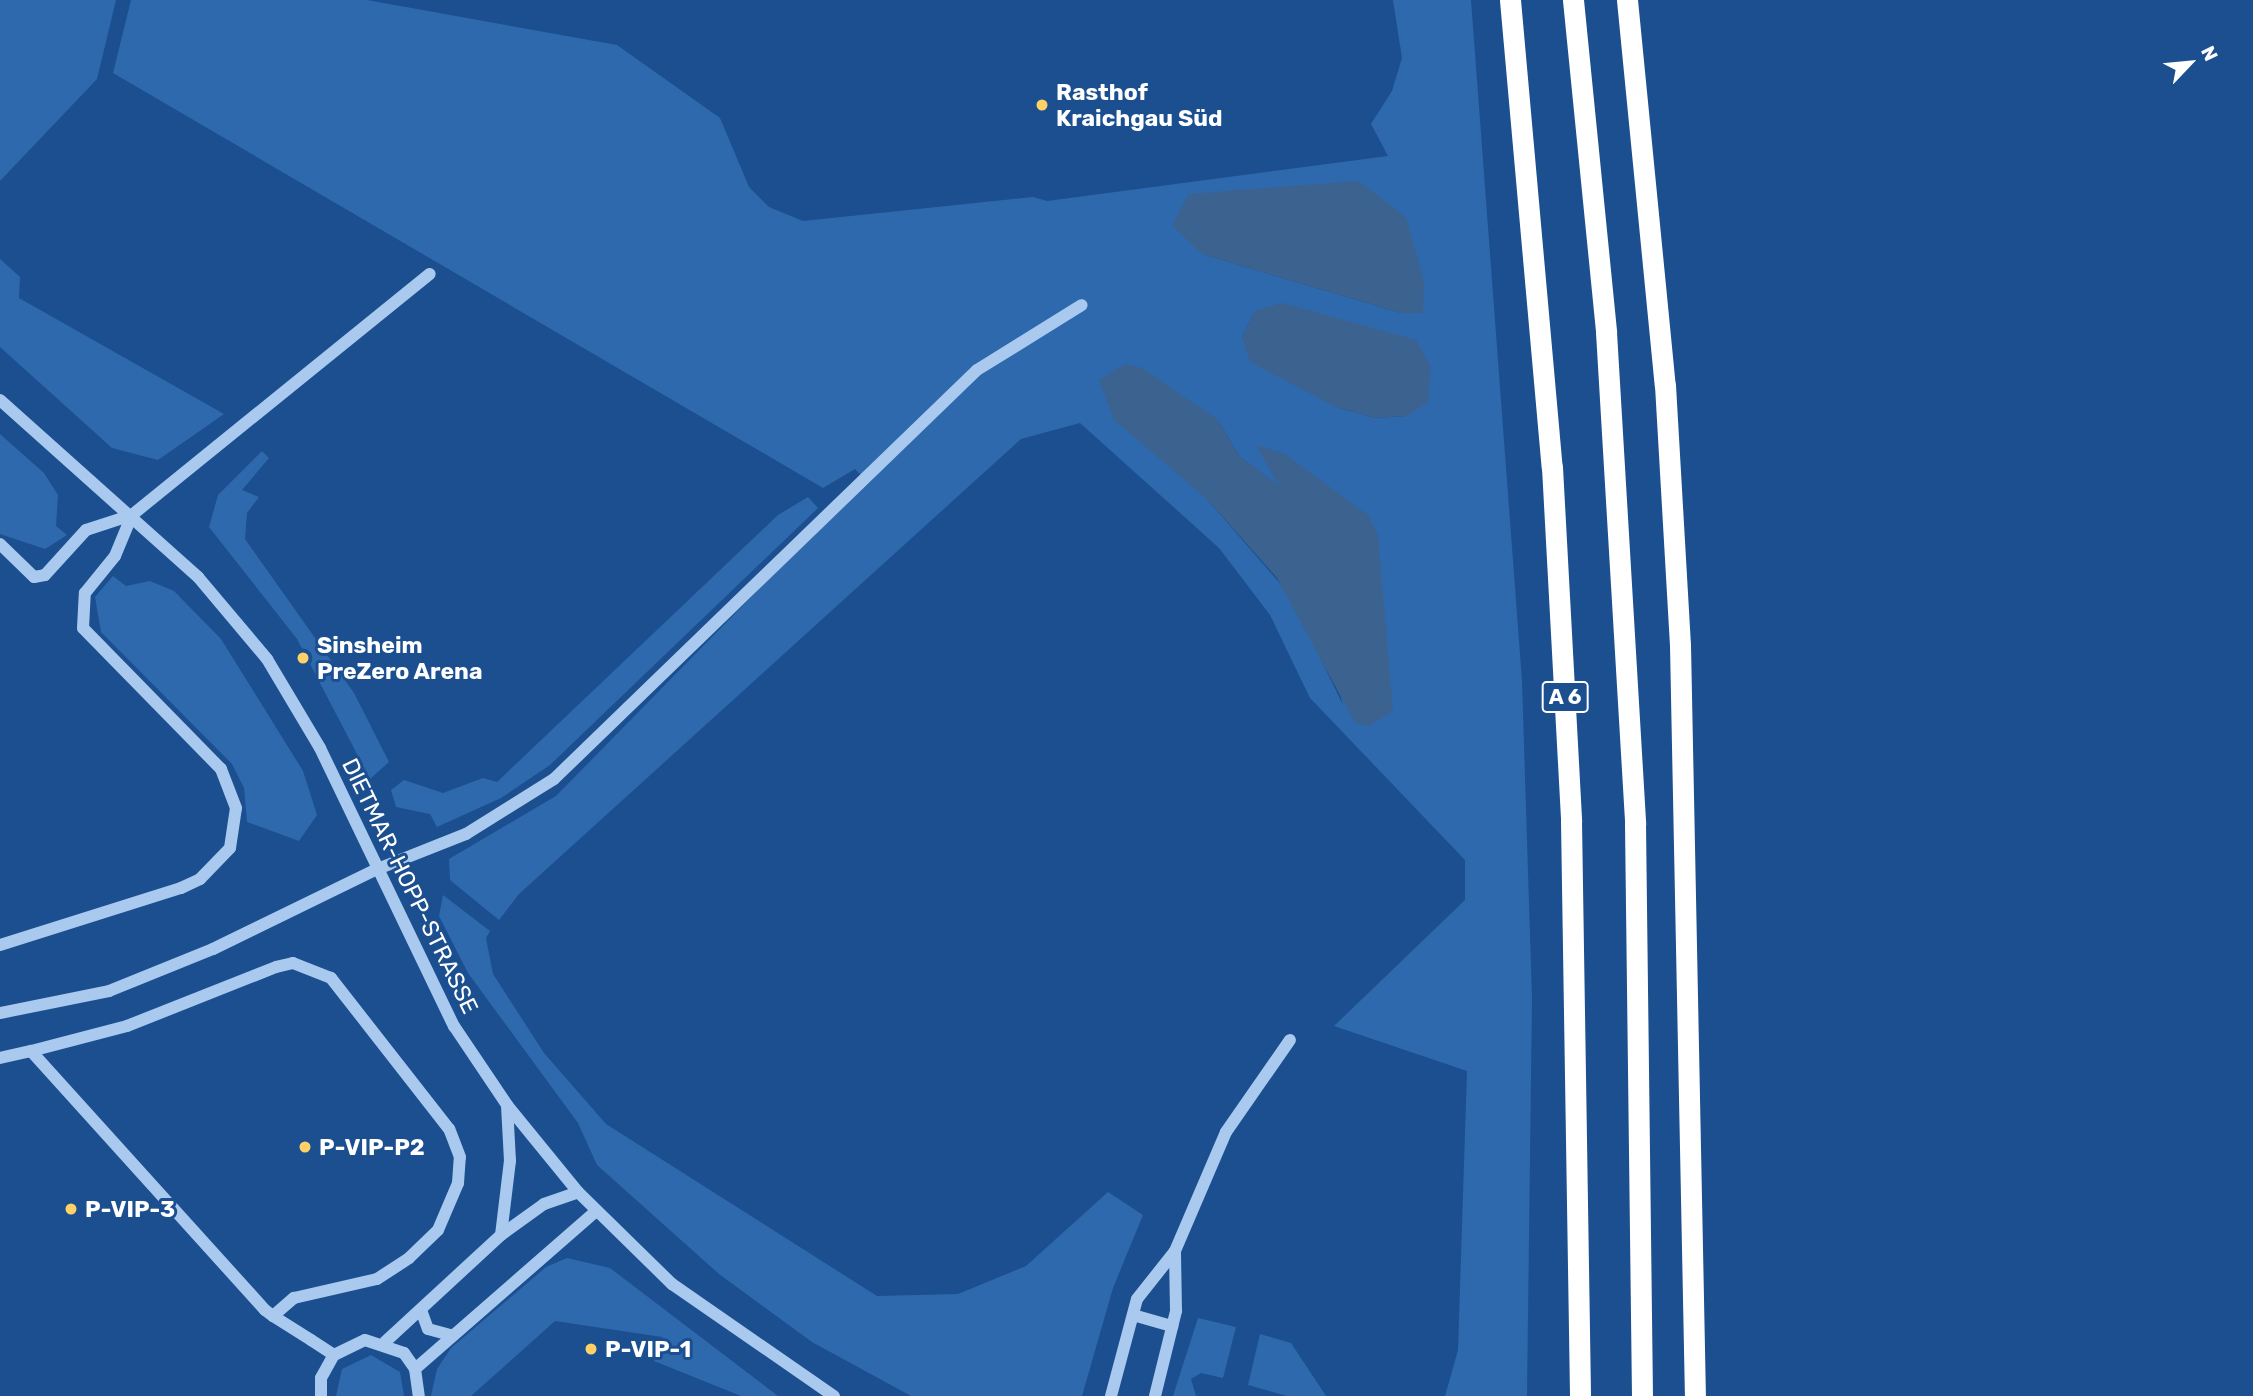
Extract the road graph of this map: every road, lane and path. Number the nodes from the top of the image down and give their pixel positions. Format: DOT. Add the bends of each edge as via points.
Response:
graph roads {
  1 [pos="1510,0"];
  2 [pos="1573,0"];
  3 [pos="1627,0"];
  4 [pos="1642,0"];
  5 [pos="1639,108"];
  6 [pos="430,274"];
  7 [pos="1082,305"];
  8 [pos="0,400"];
  9 [pos="132,514"];
  10 [pos="0,544"];
  11 [pos="375,870"];
  12 [pos="0,944"];
  13 [pos="0,1013"];
  14 [pos="1290,1040"];
  15 [pos="31,1051"];
  16 [pos="0,1058"];
  17 [pos="507,1105"];
  18 [pos="578,1192"];
  19 [pos="596,1211"];
  20 [pos="501,1235"];
  21 [pos="1175,1251"];
  22 [pos="421,1310"];
  23 [pos="1133,1315"];
  24 [pos="273,1316"];
  25 [pos="1172,1326"];
  26 [pos="450,1335"];
  27 [pos="386,1342"];
  28 [pos="334,1355"];
  29 [pos="415,1369"];
  30 [pos="321,1396"];
  31 [pos="419,1396"];
  32 [pos="834,1396"];
  33 [pos="1111,1396"];
  34 [pos="1155,1396"];
  35 [pos="1580,1396"];
  36 [pos="1642,1396"];
  37 [pos="1695,1396"];
  1 -- 35 [label="highway, A 6" via="1552,467 1571,821"];
  2 -- 36 [label="highway" via="1606,331 1634,824"];
  3 -- 5 [label="highway"];
  4 -- 5 [label="highway"];
  5 -- 37 [label="highway" via="1665,385 1680,645"];
  6 -- 9 [label="street"];
  7 -- 11 [label="street" via="977,370 554,779 466,834"];
  8 -- 9 [label="street, DIETMAR-HOPP-STRASSE"];
  9 -- 10 [label="street" via="86,530 45,575 34,576"];
  9 -- 11 [label="street, DIETMAR-HOPP-STRASSE" via="198,577 267,659 320,748"];
  9 -- 12 [label="street" via="115,556 85,593 83,628 221,769 236,808 230,848 200,879 181,888"];
  11 -- 13 [label="street" via="213,949 109,991"];
  11 -- 17 [label="street, DIETMAR-HOPP-STRASSE" via="454,1026"];
  14 -- 21 [label="street" via="1226,1132"];
  15 -- 16 [label="street"];
  15 -- 24 [label="street"];
  15 -- 24 [label="street" via="127,1026 276,967 293,963 331,978 449,1129 460,1157 458,1183 438,1230 408,1258 377,1279 294,1298"];
  17 -- 18 [label="street, DIETMAR-HOPP-STRASSE"];
  17 -- 20 [label="street" via="510,1161"];
  18 -- 19 [label="street, DIETMAR-HOPP-STRASSE"];
  18 -- 20 [label="street" via="544,1204"];
  19 -- 26 [label="street"];
  19 -- 32 [label="street, DIETMAR-HOPP-STRASSE" via="672,1284"];
  20 -- 22 [label="street"];
  21 -- 23 [label="street" via="1137,1299"];
  21 -- 25 [label="street"];
  22 -- 26 [label="street" via="428,1329"];
  22 -- 27 [label="street"];
  23 -- 25 [label="street"];
  23 -- 33 [label="street"];
  24 -- 28 [label="street"];
  25 -- 34 [label="street"];
  26 -- 29 [label="street"];
  27 -- 28 [label="street" via="354,1342"];
  27 -- 29 [label="street"];
  28 -- 30 [label="street" via="321,1378"];
  29 -- 31 [label="street"];
}
